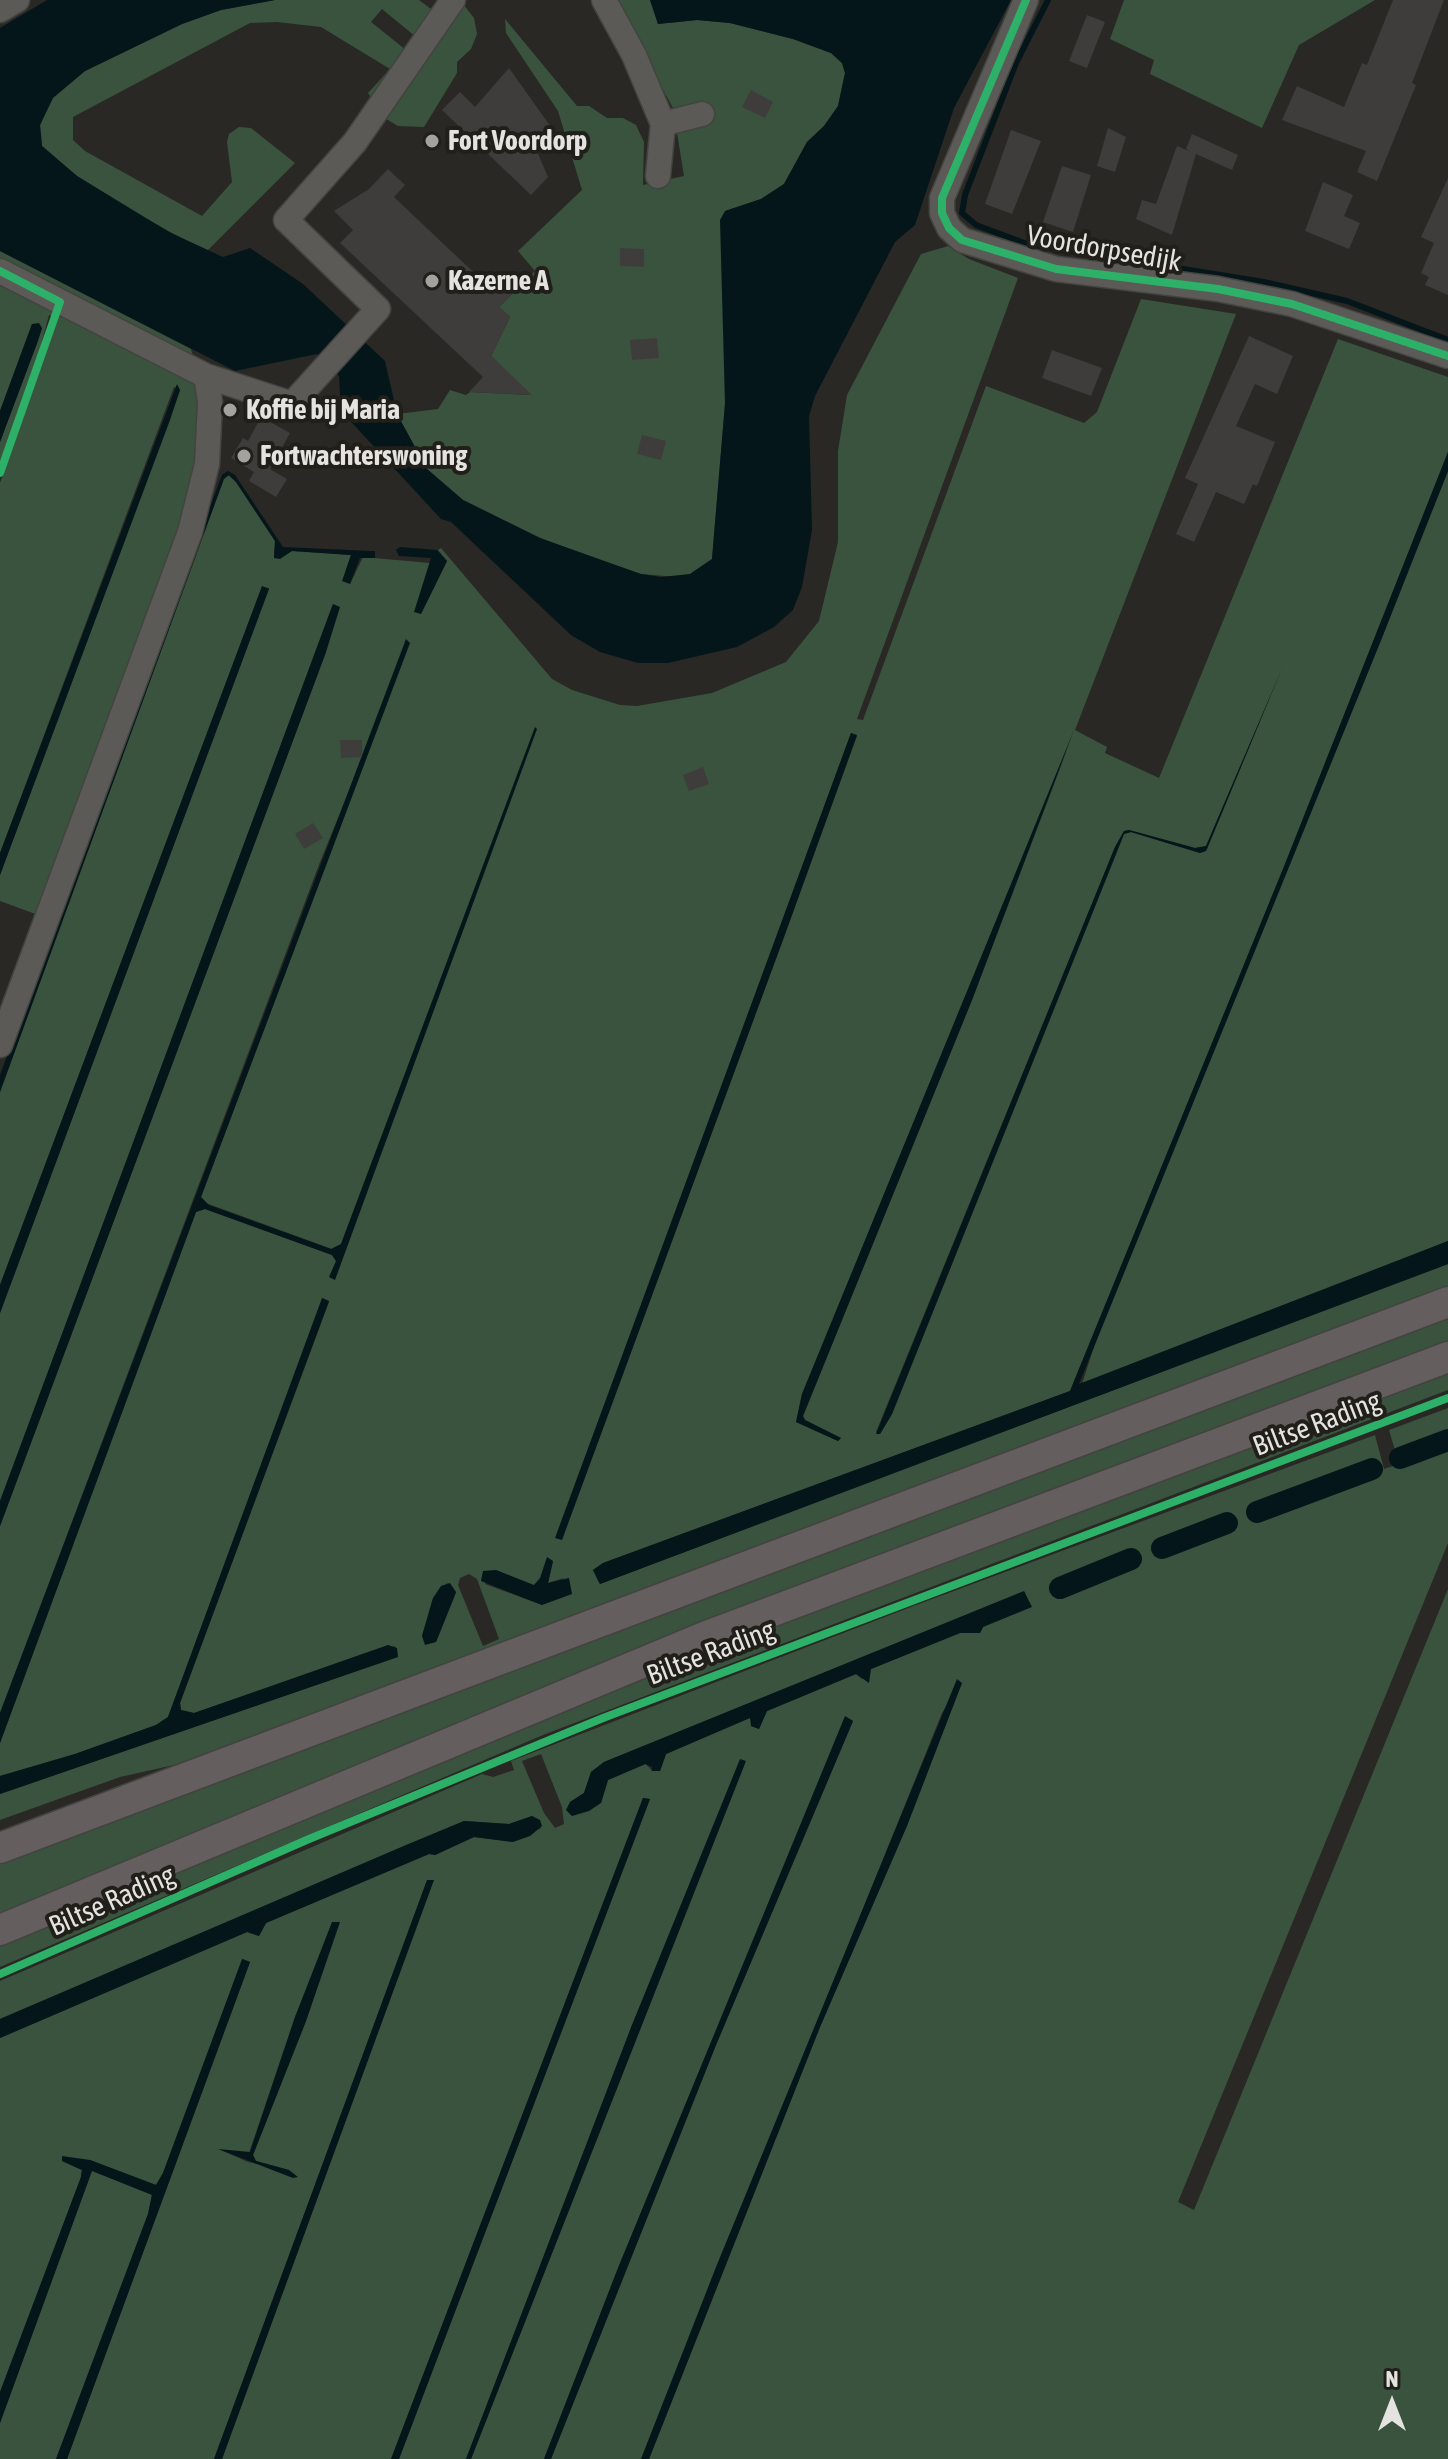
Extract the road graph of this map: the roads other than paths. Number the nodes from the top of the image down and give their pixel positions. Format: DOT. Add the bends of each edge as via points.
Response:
graph roads {
  1 [pos="17,0"];
  2 [pos="453,0"];
  3 [pos="604,0"];
  4 [pos="1026,0"];
  5 [pos="0,10"];
  6 [pos="702,114"];
  7 [pos="663,124"];
  8 [pos="658,176"];
  9 [pos="0,271"];
  10 [pos="1448,356"];
  11 [pos="206,376"];
  12 [pos="0,1045"];
  13 [pos="1448,1302"];
  14 [pos="1448,1357"];
  15 [pos="0,1848"];
  16 [pos="0,1930"];
  1 -- 5 [label="street"];
  2 -- 11 [label="street" via="355,142 286,220 378,309 292,404"];
  3 -- 7 [label="street"];
  4 -- 10 [label="street, Voordorpsedijk" via="942,198 949,228 962,240 1056,269 1278,301"];
  6 -- 7 [label="street"];
  7 -- 8 [label="street"];
  9 -- 11 [label="street"];
  11 -- 12 [label="street" via="207,464 194,519"];
  13 -- 15 [label="main road"];
  14 -- 16 [label="main road, Biltse Rading" via="704,1637"];
}
